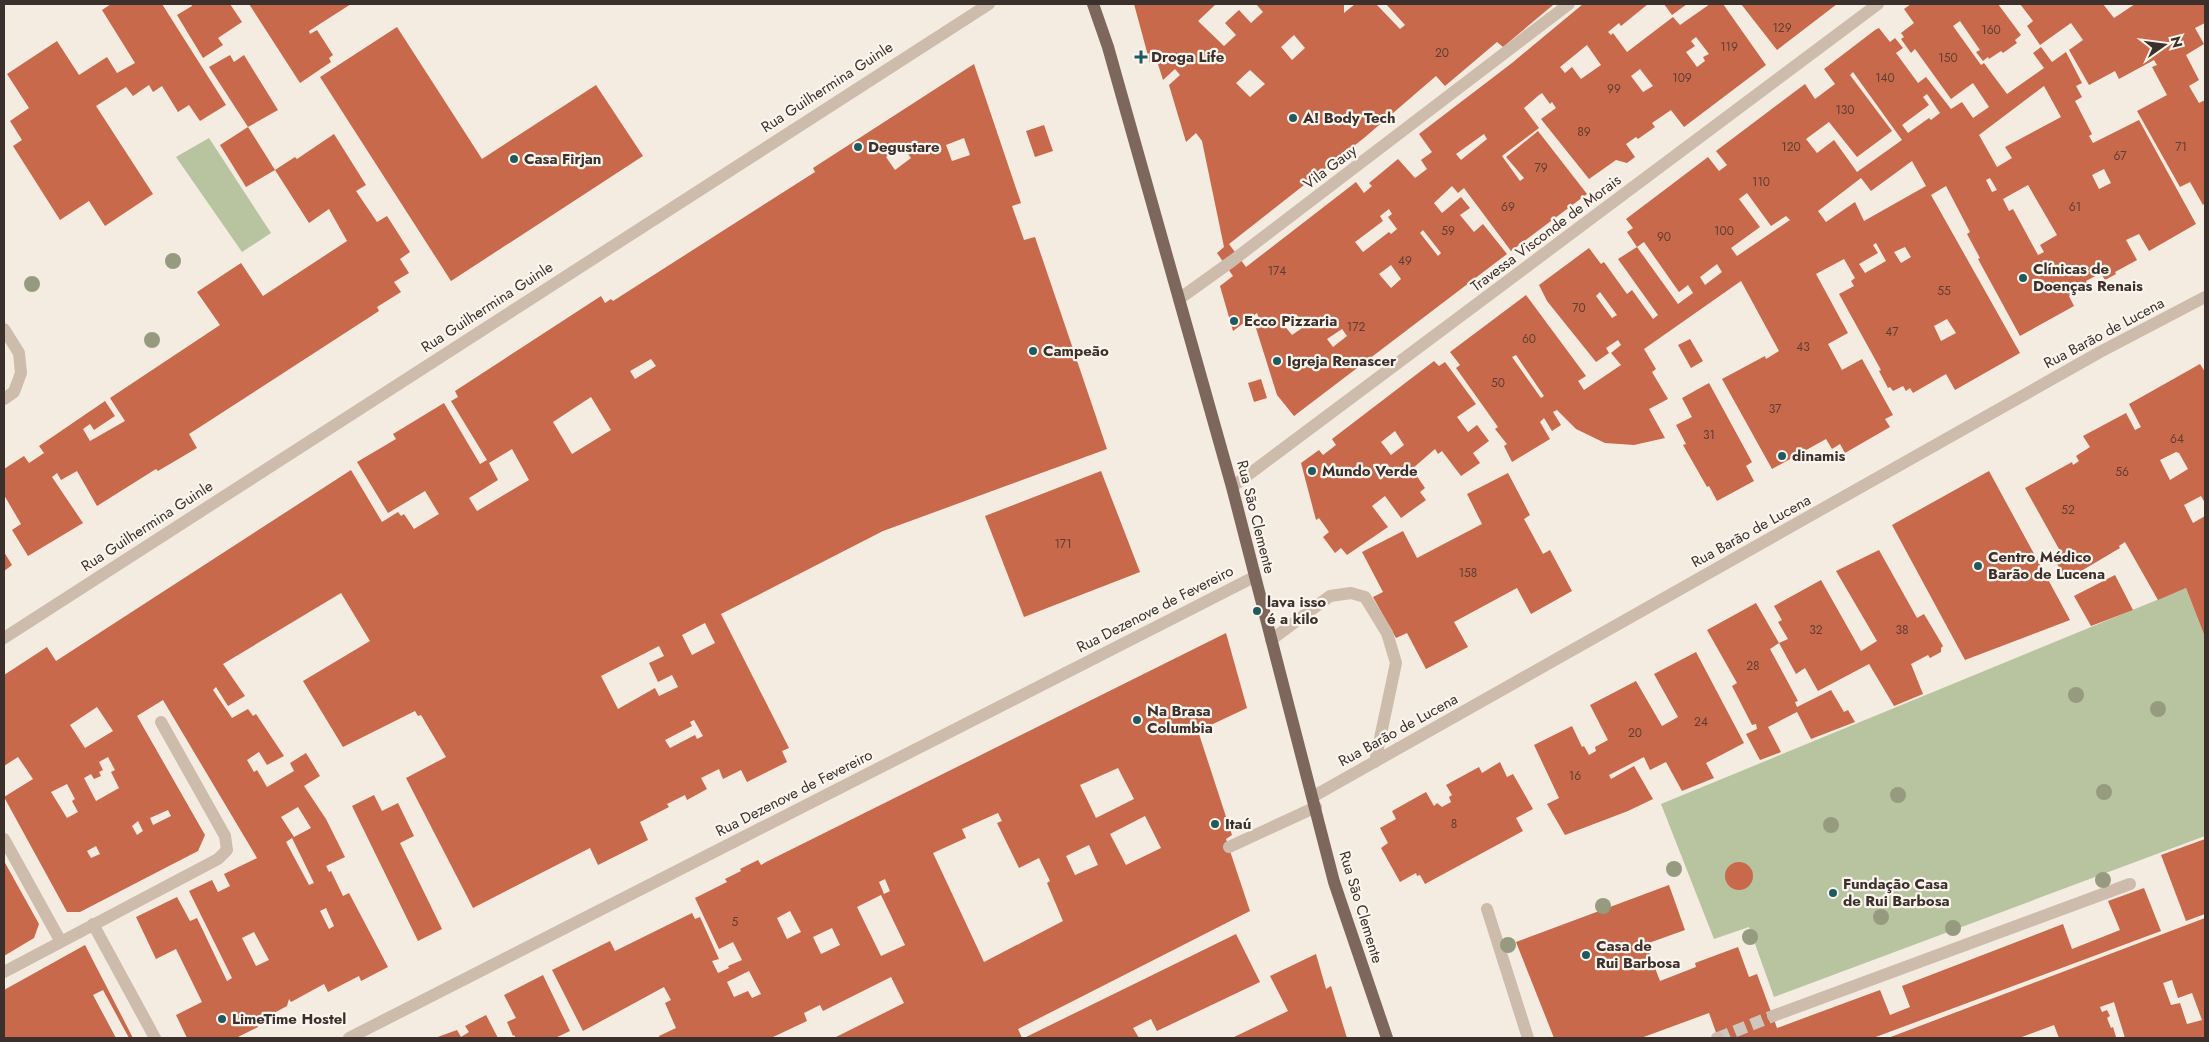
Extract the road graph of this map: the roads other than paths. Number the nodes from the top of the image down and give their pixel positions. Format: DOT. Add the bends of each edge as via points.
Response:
graph roads {
  1 [pos="989,4"];
  2 [pos="1094,4"];
  3 [pos="1569,4"];
  4 [pos="1878,4"];
  5 [pos="2205,297"];
  6 [pos="1179,300"];
  7 [pos="4,329"];
  8 [pos="4,399"];
  9 [pos="1232,488"];
  10 [pos="1254,577"];
  11 [pos="4,638"];
  12 [pos="1271,640"];
  13 [pos="161,722"];
  14 [pos="1375,762"];
  15 [pos="1315,802"];
  16 [pos="4,839"];
  17 [pos="1229,847"];
  18 [pos="2130,884"];
  19 [pos="1487,909"];
  20 [pos="93,924"];
  21 [pos="61,942"];
  22 [pos="4,972"];
  23 [pos="1773,1016"];
  24 [pos="155,1038"];
  25 [pos="349,1038"];
  26 [pos="1386,1038"];
  27 [pos="1528,1038"];
  1 -- 11 [label="street, Rua Guilhermina Guinle"];
  2 -- 6 [label="main road, Rua São Clemente"];
  3 -- 6 [label="street, Vila Gauy"];
  4 -- 9 [label="street, Travessa Visconde de Morais"];
  5 -- 14 [label="street, Rua Barão de Lucena" via="2100,352"];
  6 -- 9 [label="main road, Rua São Clemente"];
  7 -- 8 [label="street" via="19,353 21,373 14,392"];
  9 -- 10 [label="main road, Rua São Clemente"];
  10 -- 12 [label="main road, Rua São Clemente"];
  10 -- 25 [label="street, Rua Dezenove de Fevereiro"];
  12 -- 14 [label="street" via="1330,596 1351,594 1365,597 1387,633 1396,663"];
  12 -- 15 [label="main road, Rua São Clemente"];
  13 -- 20 [label="street" via="225,836 227,850 218,859"];
  14 -- 15 [label="street, Rua Barão de Lucena"];
  15 -- 17 [label="street, Rua Barão de Lucena"];
  15 -- 26 [label="main road, Rua São Clemente" via="1334,882"];
  16 -- 21 [label="street"];
  18 -- 23 [label="street"];
  19 -- 27 [label="street"];
  20 -- 21 [label="street"];
  20 -- 24 [label="street"];
  21 -- 22 [label="street"];
}
